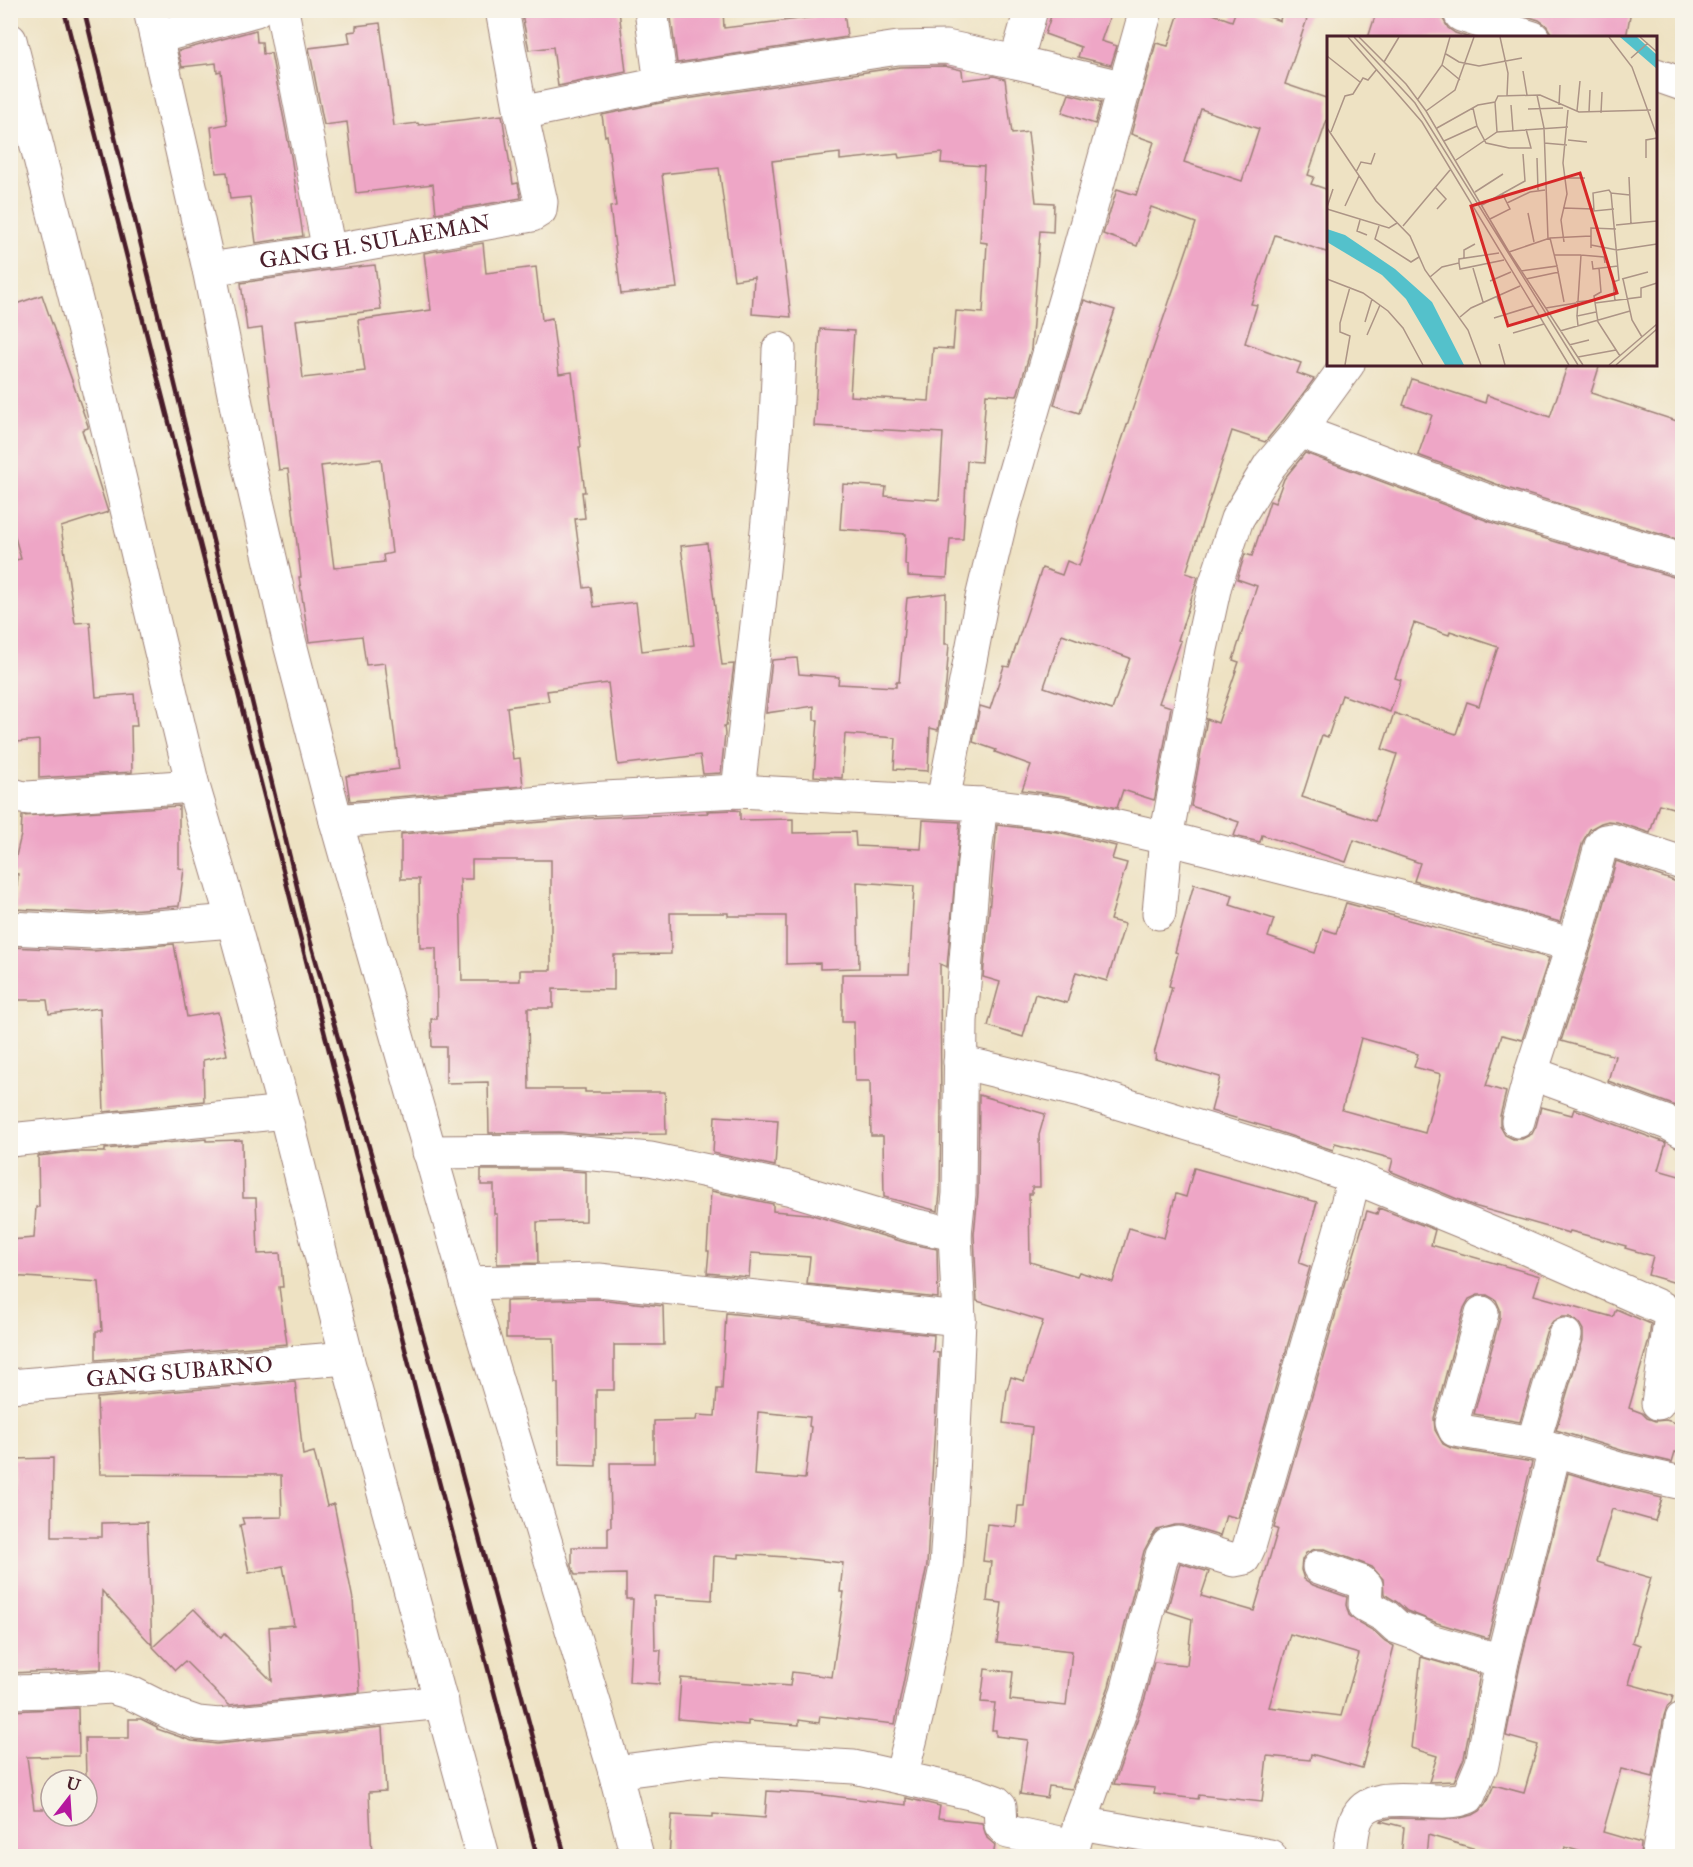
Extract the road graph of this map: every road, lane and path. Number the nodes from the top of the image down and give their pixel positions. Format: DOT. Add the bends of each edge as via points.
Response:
graph roads {
  1 [pos="256,10"];
  2 [pos="282,10"];
  3 [pos="502,10"];
  4 [pos="651,10"];
  5 [pos="1031,10"];
  6 [pos="1146,10"];
  7 [pos="1459,21"];
  8 [pos="153,24"];
  9 [pos="1524,36"];
  10 [pos="12,52"];
  11 [pos="1016,62"];
  12 [pos="1657,75"];
  13 [pos="660,84"];
  14 [pos="1683,84"];
  15 [pos="1125,88"];
  16 [pos="521,113"];
  17 [pos="329,251"];
  18 [pos="209,269"];
  19 [pos="779,349"];
  20 [pos="1347,366"];
  21 [pos="1299,431"];
  22 [pos="1683,560"];
  23 [pos="193,786"];
  24 [pos="738,791"];
  25 [pos="10,794"];
  26 [pos="943,801"];
  27 [pos="981,804"];
  28 [pos="336,821"];
  29 [pos="1166,838"];
  30 [pos="1683,863"];
  31 [pos="1159,913"];
  32 [pos="233,921"];
  33 [pos="10,928"];
  34 [pos="1574,945"];
  35 [pos="960,1062"];
  36 [pos="1531,1074"];
  37 [pos="285,1112"];
  38 [pos="1518,1121"];
  39 [pos="1683,1131"];
  40 [pos="10,1140"];
  41 [pos="429,1152"];
  42 [pos="1354,1178"];
  43 [pos="955,1234"];
  44 [pos="467,1283"];
  45 [pos="1482,1313"];
  46 [pos="959,1319"];
  47 [pos="1565,1335"];
  48 [pos="346,1359"];
  49 [pos="10,1386"];
  50 [pos="1658,1403"];
  51 [pos="1544,1446"];
  52 [pos="1683,1483"];
  53 [pos="1319,1567"];
  54 [pos="1502,1661"];
  55 [pos="10,1692"];
  56 [pos="442,1702"];
  57 [pos="1683,1719"];
  58 [pos="615,1772"];
  59 [pos="901,1777"];
  60 [pos="1075,1842"];
  61 [pos="483,1857"];
  62 [pos="637,1857"];
  63 [pos="1270,1857"];
  64 [pos="1350,1857"];
  65 [pos="1658,1857"];
  1 -- 8 [label="street"];
  2 -- 17 [label="street"];
  3 -- 16 [label="street"];
  4 -- 13 [label="street"];
  5 -- 11 [label="street"];
  6 -- 15 [label="street"];
  7 -- 9 [label="street"];
  8 -- 18 [label="street"];
  10 -- 23 [label="street" via="95,375"];
  11 -- 13 [label="street" via="946,47 898,48"];
  11 -- 15 [label="street"];
  12 -- 14 [label="street"];
  13 -- 16 [label="street"];
  15 -- 26 [label="street" via="1001,519"];
  16 -- 17 [label="street, GANG H. SULAEMAN" via="540,210 532,215"];
  17 -- 18 [label="street, GANG H. SULAEMAN"];
  18 -- 28 [label="street" via="246,454"];
  19 -- 24 [label="street" via="772,482"];
  20 -- 21 [label="street"];
  21 -- 22 [label="street" via="1501,506"];
  21 -- 29 [label="street" via="1270,465 1237,519 1215,585"];
  23 -- 25 [label="street" via="28,798"];
  23 -- 32 [label="street"];
  24 -- 26 [label="street"];
  24 -- 28 [label="street" via="585,799"];
  26 -- 27 [label="street"];
  27 -- 29 [label="street" via="1061,814"];
  27 -- 35 [label="street"];
  28 -- 41 [label="street"];
  29 -- 31 [label="street"];
  29 -- 34 [label="street"];
  30 -- 34 [label="street" via="1605,841"];
  32 -- 33 [label="street" via="92,932"];
  32 -- 37 [label="street"];
  34 -- 36 [label="street"];
  35 -- 42 [label="street" via="1080,1091"];
  35 -- 43 [label="street"];
  36 -- 38 [label="street"];
  36 -- 39 [label="street"];
  37 -- 40 [label="street"];
  37 -- 48 [label="street"];
  41 -- 43 [label="street" via="560,1151 650,1159 788,1188"];
  41 -- 44 [label="street"];
  42 -- 50 [label="street" via="1662,1308 1671,1316"];
  42 -- 60 [label="street" via="1249,1547 1244,1558 1234,1560 1178,1543 1168,1545 1128,1692"];
  43 -- 46 [label="street"];
  44 -- 46 [label="street" via="599,1280"];
  44 -- 58 [label="street"];
  45 -- 51 [label="street" via="1453,1428"];
  46 -- 59 [label="street" via="946,1567"];
  47 -- 51 [label="street"];
  48 -- 49 [label="street, GANG SUBARNO"];
  48 -- 56 [label="street"];
  51 -- 52 [label="street"];
  51 -- 54 [label="street"];
  53 -- 54 [label="street" via="1361,1582 1366,1586 1365,1605 1397,1627 1430,1641"];
  54 -- 64 [label="street" via="1482,1764 1468,1797 1447,1803 1400,1798 1374,1803 1363,1809 1356,1821"];
  55 -- 56 [label="street" via="110,1687 175,1715 219,1725"];
  56 -- 61 [label="street"];
  57 -- 65 [label="street"];
  58 -- 59 [label="street" via="715,1759 854,1767"];
  58 -- 62 [label="street"];
  59 -- 60 [label="street" via="991,1800 1000,1806 1001,1825 1008,1832"];
  60 -- 63 [label="street"];
}
